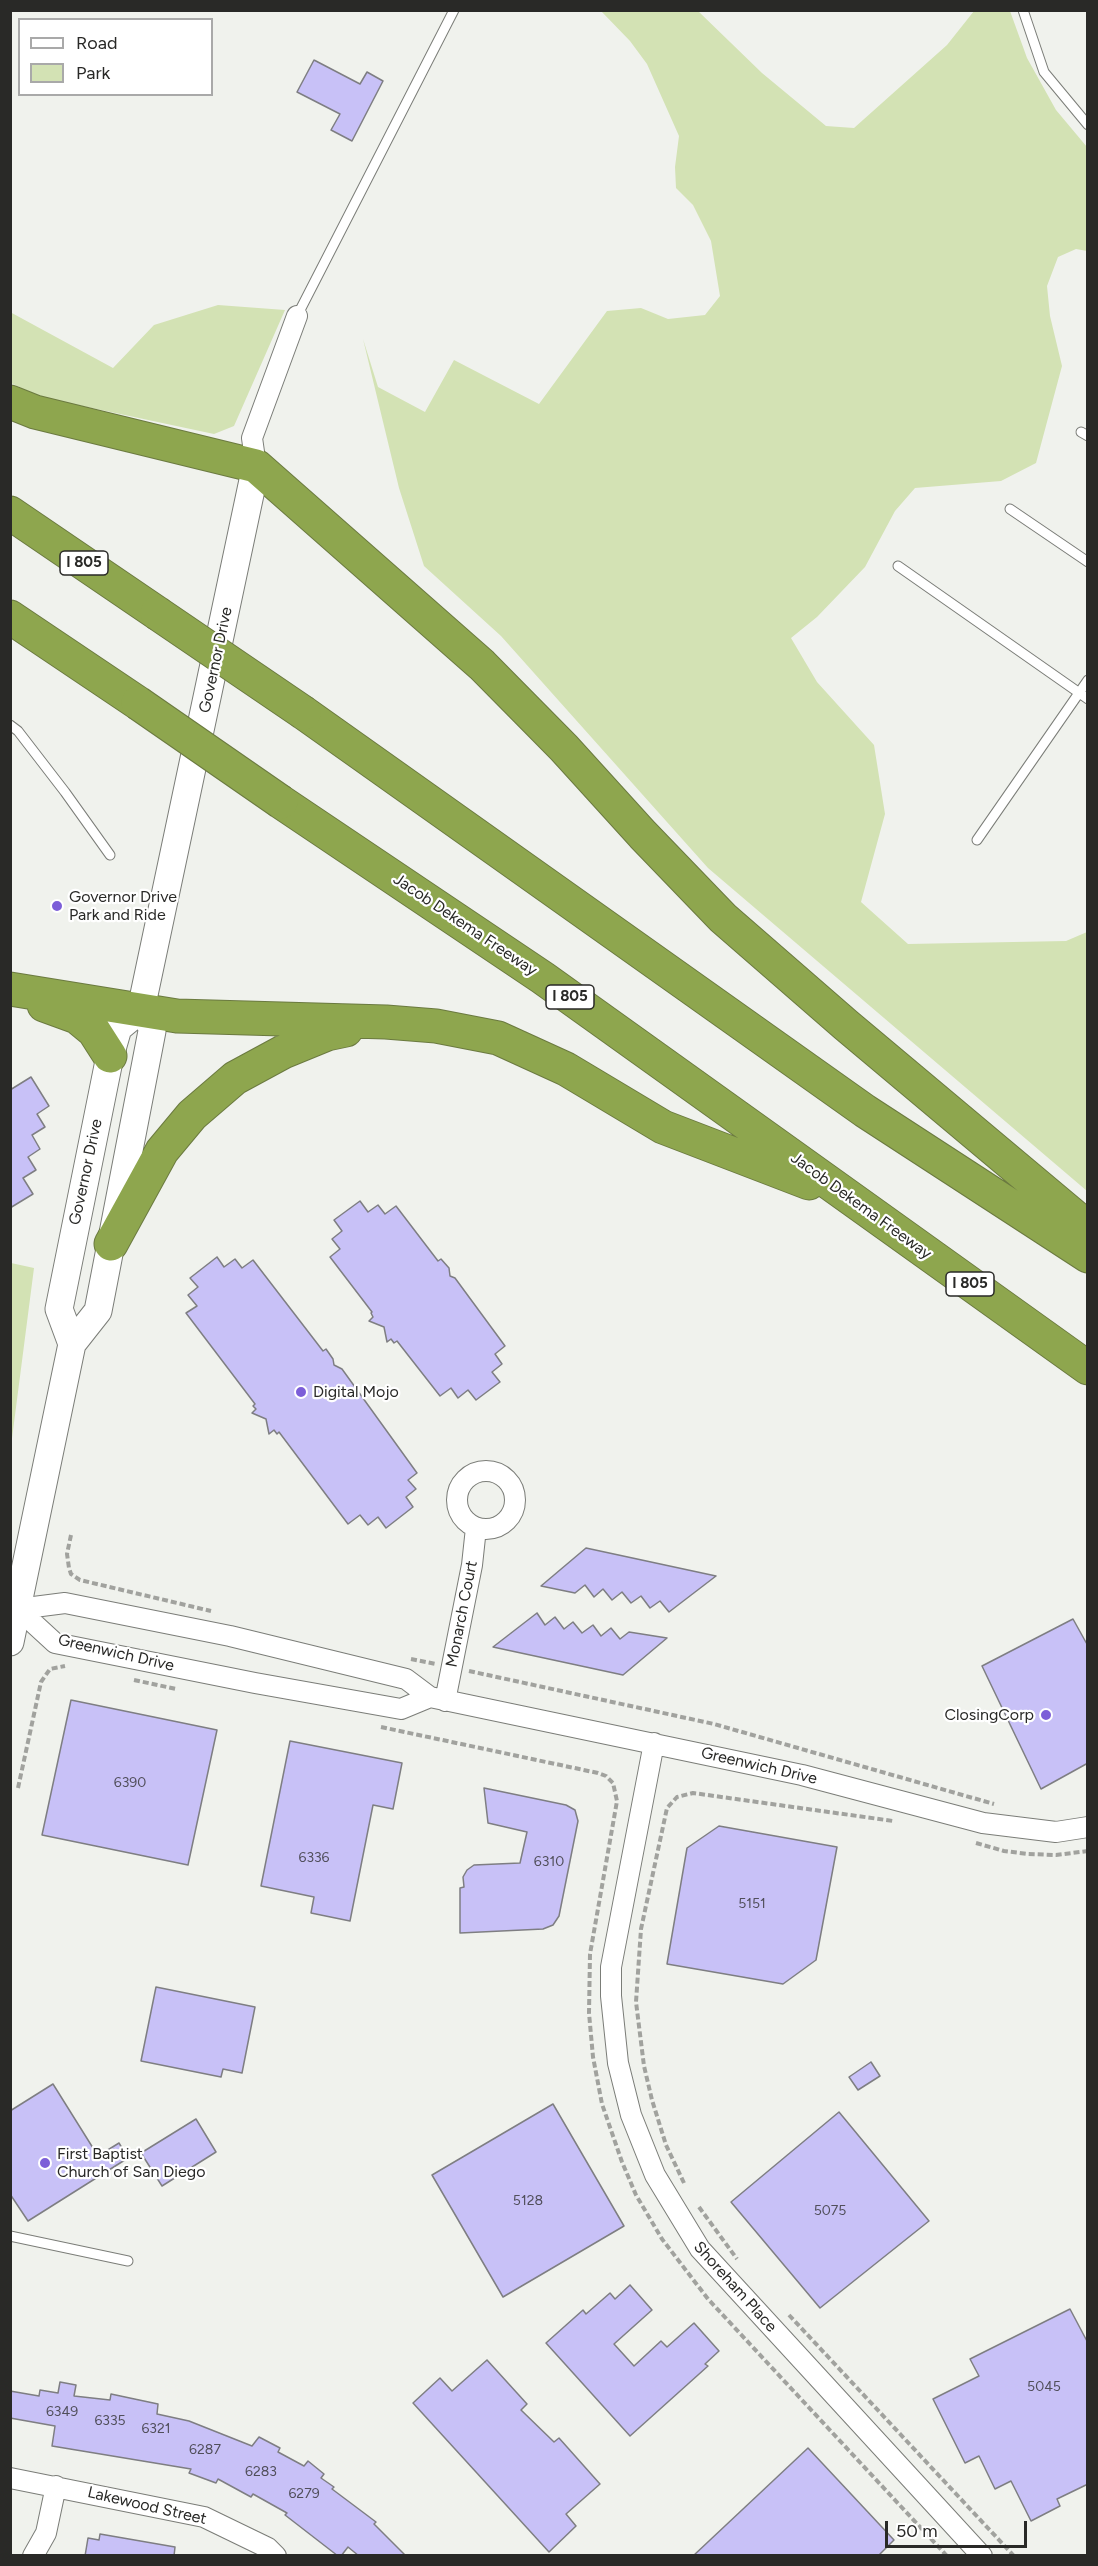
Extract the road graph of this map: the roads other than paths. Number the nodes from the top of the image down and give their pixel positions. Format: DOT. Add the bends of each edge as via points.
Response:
graph roads {
  1 [pos="454,10"];
  2 [pos="1023,10"];
  3 [pos="1088,125"];
  4 [pos="297,316"];
  5 [pos="10,402"];
  6 [pos="256,466"];
  7 [pos="1010,510"];
  8 [pos="10,513"];
  9 [pos="1088,562"];
  10 [pos="898,566"];
  11 [pos="10,617"];
  12 [pos="1088,680"];
  13 [pos="1079,693"];
  14 [pos="1088,699"];
  15 [pos="10,725"];
  16 [pos="977,840"];
  17 [pos="110,855"];
  18 [pos="10,989"];
  19 [pos="10,998"];
  20 [pos="141,1009"];
  21 [pos="386,1022"];
  22 [pos="110,1056"];
  23 [pos="853,1200"];
  24 [pos="1088,1228"];
  25 [pos="111,1244"];
  26 [pos="1088,1256"];
  27 [pos="72,1344"];
  28 [pos="1088,1368"];
  29 [pos="476,1528"];
  30 [pos="18,1609"];
  31 [pos="10,1642"];
  32 [pos="438,1699"];
  33 [pos="654,1743"];
  34 [pos="1088,1827"];
  35 [pos="10,2236"];
  36 [pos="128,2260"];
  37 [pos="10,2478"];
  38 [pos="56,2486"];
  39 [pos="33,2556"];
  40 [pos="276,2556"];
  41 [pos="982,2556"];
  1 -- 4 [label="lane"];
  2 -- 3 [label="lane" via="1044,72"];
  4 -- 6 [label="street, Governor Drive" via="252,438"];
  5 -- 6 [label="highway" via="35,412"];
  6 -- 20 [label="main road, Governor Drive"];
  6 -- 24 [label="highway" via="482,665 723,918"];
  7 -- 9 [label="lane"];
  8 -- 26 [label="highway, I 805, bridge" via="304,713 865,1111"];
  10 -- 13 [label="lane"];
  11 -- 23 [label="highway, Jacob Dekema Freeway / I 805, bridge" via="543,978"];
  12 -- 13 [label="lane"];
  13 -- 14 [label="lane"];
  13 -- 16 [label="lane"];
  15 -- 17 [label="lane"];
  18 -- 20 [label="highway"];
  19 -- 22 [label="highway" via="57,1008 77,1017 94,1031"];
  20 -- 21 [label="highway" via="177,1016"];
  20 -- 22 [label="main road, Governor Drive" via="118,1028"];
  20 -- 25 [label="main road" via="152,1031"];
  21 -- 23 [label="highway" via="436,1026 498,1038 566,1069 663,1127"];
  21 -- 25 [label="highway" via="327,1034 235,1078 192,1115 162,1151"];
  22 -- 27 [label="main road, Governor Drive" via="59,1309"];
  23 -- 28 [label="highway, Jacob Dekema Freeway / I 805"];
  25 -- 27 [label="main road" via="98,1311"];
  27 -- 30 [label="main road"];
  29 -- 32 [label="street, Monarch Court" via="452,1668"];
  30 -- 31 [label="main road"];
  30 -- 32 [label="street, Greenwich Drive" via="64,1603 230,1636 405,1679"];
  30 -- 32 [label="street, Greenwich Drive" via="55,1643 401,1709"];
  32 -- 33 [label="street, Greenwich Drive"];
  33 -- 34 [label="street, Greenwich Drive" via="802,1775 983,1823 1056,1832"];
  33 -- 41 [label="street, Shoreham Place" via="611,1967 611,1996 618,2063 631,2115 654,2175 699,2249"];
  35 -- 36 [label="lane"];
  37 -- 38 [label="street, Lakewood Street"];
  38 -- 39 [label="street" via="46,2533"];
  38 -- 40 [label="street, Lakewood Street" via="204,2517 268,2548"];
}
